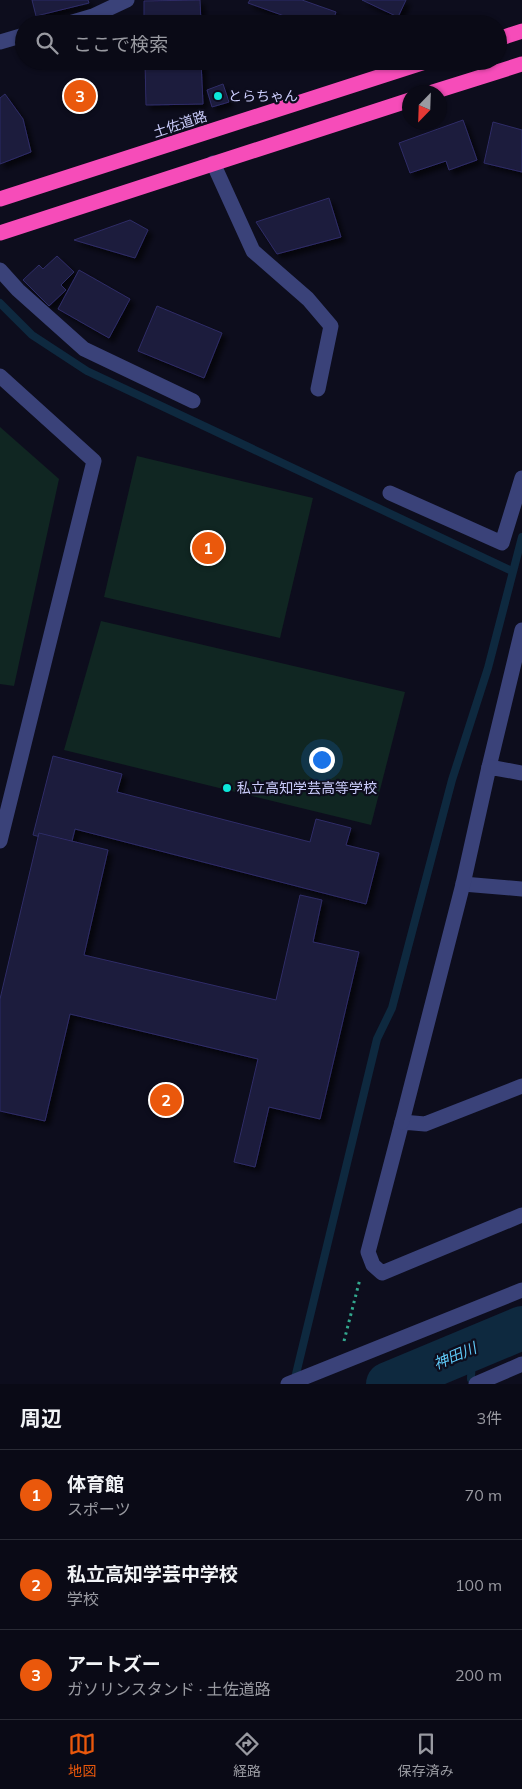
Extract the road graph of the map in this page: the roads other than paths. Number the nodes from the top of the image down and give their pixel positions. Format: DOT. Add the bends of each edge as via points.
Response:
graph roads {
  1 [pos="127,0"];
  2 [pos="95,15"];
  3 [pos="522,31"];
  4 [pos="507,36"];
  5 [pos="15,38"];
  6 [pos="0,42"];
  7 [pos="522,64"];
  8 [pos="507,69"];
  9 [pos="400,70"];
  10 [pos="503,70"];
  11 [pos="447,88"];
  12 [pos="402,103"];
  13 [pos="213,163"];
  14 [pos="0,199"];
  15 [pos="0,233"];
  16 [pos="0,270"];
  17 [pos="0,376"];
  18 [pos="318,389"];
  19 [pos="194,401"];
  20 [pos="522,478"];
  21 [pos="390,493"];
  22 [pos="521,638"];
  23 [pos="489,767"];
  24 [pos="522,773"];
  25 [pos="0,841"];
  26 [pos="463,884"];
  27 [pos="522,889"];
  28 [pos="522,1086"];
  29 [pos="402,1122"];
  30 [pos="522,1215"];
  31 [pos="522,1290"];
  32 [pos="522,1364"];
  33 [pos="288,1384"];
  34 [pos="476,1384"];
  1 -- 2 [label="street"];
  3 -- 4 [label="highway"];
  5 -- 6 [label="street"];
  7 -- 8 [label="highway"];
  9 -- 14 [label="highway, 土佐道路"];
  10 -- 11 [label="highway"];
  12 -- 13 [label="highway"];
  13 -- 15 [label="highway"];
  13 -- 18 [label="street" via="253,251 308,299 331,326"];
  16 -- 19 [label="street" via="84,349"];
  17 -- 25 [label="street" via="94,461"];
  20 -- 21 [label="street" via="502,543"];
  22 -- 23 [label="street"];
  23 -- 24 [label="street"];
  23 -- 26 [label="street"];
  26 -- 27 [label="street"];
  26 -- 29 [label="street"];
  28 -- 29 [label="street" via="425,1124"];
  29 -- 30 [label="street" via="368,1252 373,1265 382,1273"];
  31 -- 33 [label="street"];
  32 -- 34 [label="street"];
}
